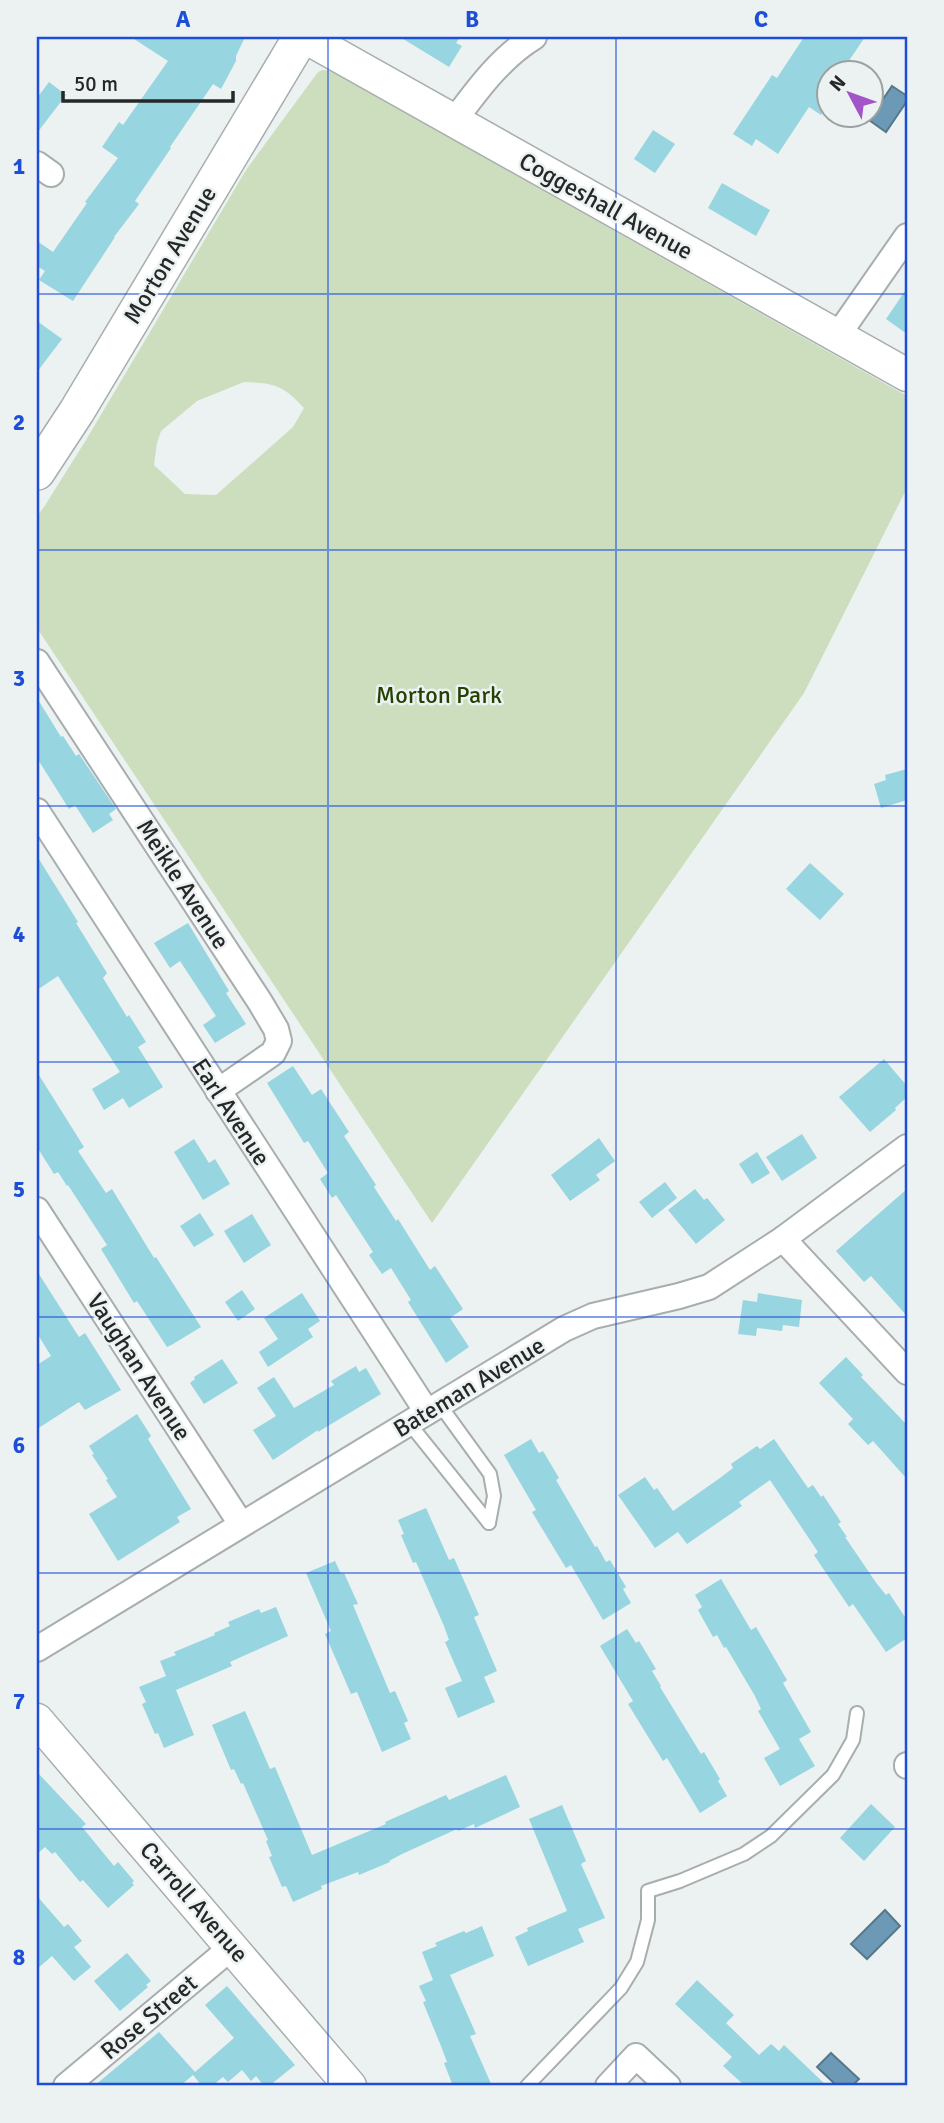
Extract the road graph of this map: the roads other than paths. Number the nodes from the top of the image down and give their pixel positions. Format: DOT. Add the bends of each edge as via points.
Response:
graph roads {
  1 [pos="303,37"];
  2 [pos="534,37"];
  3 [pos="454,121"];
  4 [pos="907,236"];
  5 [pos="838,335"];
  6 [pos="907,375"];
  7 [pos="37,472"];
  8 [pos="37,662"];
  9 [pos="37,811"];
  10 [pos="218,1091"];
  11 [pos="907,1147"];
  12 [pos="37,1210"];
  13 [pos="783,1240"];
  14 [pos="907,1372"];
  15 [pos="425,1413"];
  16 [pos="241,1524"];
  17 [pos="37,1649"];
  18 [pos="857,1713"];
  19 [pos="37,1720"];
  20 [pos="232,1947"];
  21 [pos="66,2086"];
  22 [pos="350,2086"];
  23 [pos="527,2086"];
  24 [pos="608,2086"];
  25 [pos="668,2086"];
  1 -- 3 [label="street, Coggeshall Avenue"];
  1 -- 7 [label="main road, Morton Avenue"];
  2 -- 3 [label="street" via="502,63"];
  3 -- 5 [label="street, Coggeshall Avenue"];
  4 -- 5 [label="street"];
  5 -- 6 [label="street, Coggeshall Avenue"];
  8 -- 10 [label="street, Meikle Avenue" via="276,1029 279,1041 273,1053"];
  9 -- 10 [label="street, Earl Avenue"];
  10 -- 15 [label="street, Earl Avenue"];
  11 -- 13 [label="street, Bateman Avenue"];
  12 -- 16 [label="street, Vaughan Avenue"];
  13 -- 14 [label="street"];
  13 -- 15 [label="street, Bateman Avenue" via="709,1287 593,1315 564,1329"];
  15 -- 15 [label="lane" via="489,1523 494,1496 490,1474"];
  15 -- 16 [label="street, Bateman Avenue"];
  16 -- 17 [label="street, Bateman Avenue"];
  18 -- 23 [label="lane" via="853,1740 833,1775 771,1836 744,1854 648,1891 648,1920 637,1962 621,1988"];
  19 -- 20 [label="street, Carroll Avenue"];
  20 -- 21 [label="street, Rose Street"];
  20 -- 22 [label="street, Carroll Avenue"];
  24 -- 25 [label="street" via="636,2056"];
}
